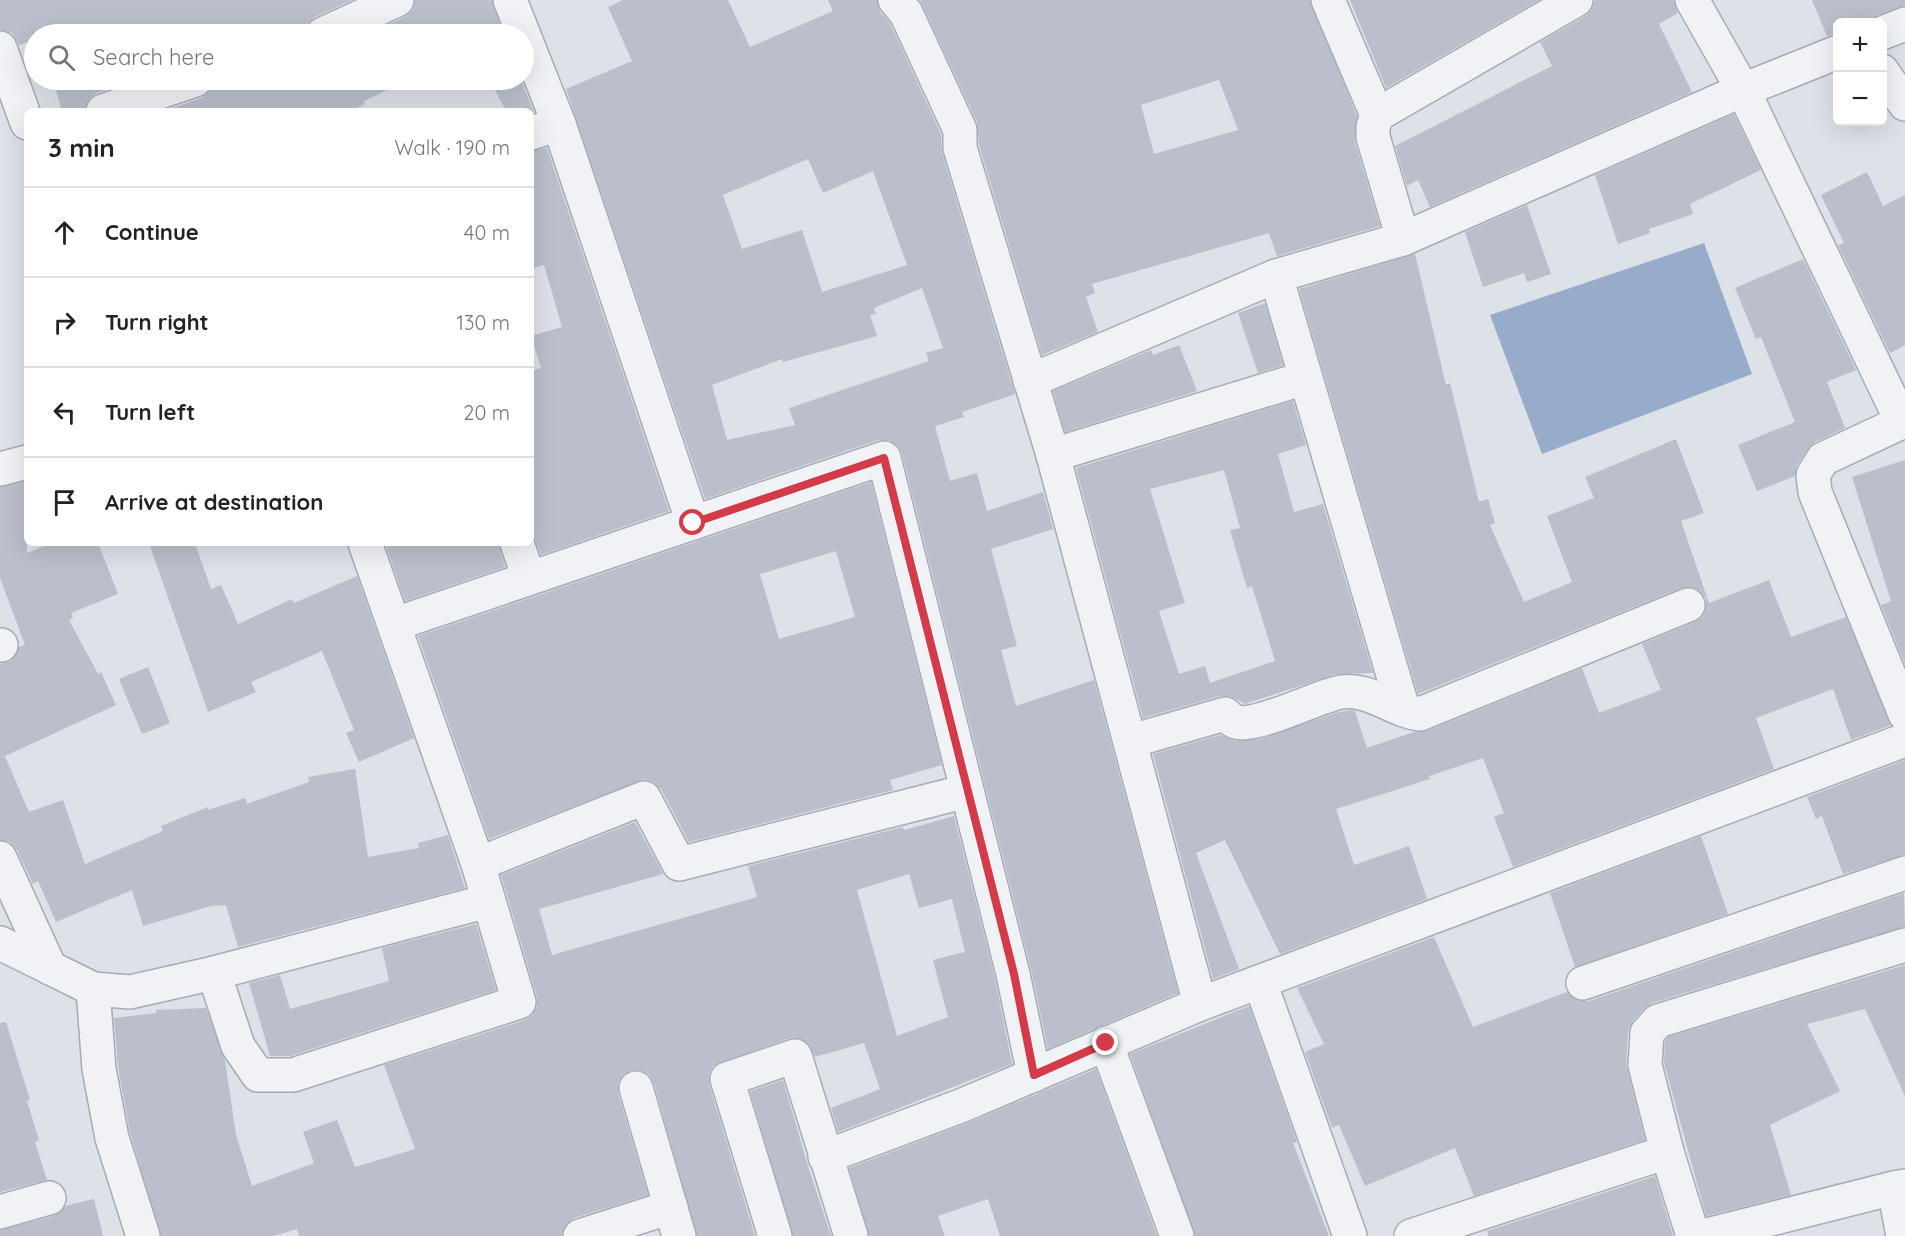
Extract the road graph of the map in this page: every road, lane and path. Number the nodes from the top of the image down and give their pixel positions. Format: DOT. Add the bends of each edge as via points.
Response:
graph roads {
  1 [pos="398,0"];
  2 [pos="510,0"];
  3 [pos="895,0"];
  4 [pos="1329,0"];
  5 [pos="1576,0"];
  6 [pos="1692,0"];
  7 [pos="345,24"];
  8 [pos="517,24"];
  9 [pos="1905,24"];
  10 [pos="1887,31"];
  11 [pos="0,48"];
  12 [pos="1833,54"];
  13 [pos="1883,72"];
  14 [pos="534,88"];
  15 [pos="165,90"];
  16 [pos="1743,90"];
  17 [pos="1905,104"];
  18 [pos="112,108"];
  19 [pos="1377,114"];
  20 [pos="24,115"];
  21 [pos="545,128"];
  22 [pos="1403,239"];
  23 [pos="1276,276"];
  24 [pos="1305,378"];
  25 [pos="1030,381"];
  26 [pos="1053,455"];
  27 [pos="24,463"];
  28 [pos="0,468"];
  29 [pos="693,523"];
  30 [pos="365,546"];
  31 [pos="518,546"];
  32 [pos="529,578"];
  33 [pos="1688,605"];
  34 [pos="395,624"];
  35 [pos="1403,709"];
  36 [pos="1905,714"];
  37 [pos="1905,740"];
  38 [pos="1131,741"];
  39 [pos="967,791"];
  40 [pos="0,858"];
  41 [pos="478,864"];
  42 [pos="1905,873"];
  43 [pos="488,901"];
  44 [pos="0,943"];
  45 [pos="1905,945"];
  46 [pos="50,968"];
  47 [pos="214,973"];
  48 [pos="1260,982"];
  49 [pos="1584,984"];
  50 [pos="93,989"];
  51 [pos="1200,1004"];
  52 [pos="1106,1043"];
  53 [pos="1034,1075"];
  54 [pos="636,1088"];
  55 [pos="1667,1152"];
  56 [pos="825,1157"];
  57 [pos="1899,1187"];
  58 [pos="49,1198"];
  59 [pos="0,1212"];
  60 [pos="675,1221"];
  61 [pos="1446,1231"];
  62 [pos="1173,1235"];
  63 [pos="143,1236"];
  64 [pos="580,1236"];
  65 [pos="775,1236"];
  66 [pos="851,1236"];
  67 [pos="1350,1236"];
  68 [pos="1411,1236"];
  69 [pos="1693,1236"];
  70 [pos="1702,1236"];
  71 [pos="1902,1236"];
  1 -- 7 [label="street"];
  2 -- 8 [label="street"];
  3 -- 25 [label="street" via="906,13 960,130 960,148"];
  4 -- 19 [label="street"];
  5 -- 19 [label="street"];
  6 -- 16 [label="street"];
  9 -- 10 [label="street"];
  11 -- 20 [label="street"];
  12 -- 16 [label="street"];
  13 -- 17 [label="street"];
  14 -- 21 [label="street"];
  15 -- 18 [label="street"];
  16 -- 22 [label="street"];
  16 -- 36 [label="street" via="1902,422 1823,459 1813,475 1815,492"];
  19 -- 22 [label="street" via="1373,137"];
  21 -- 29 [label="street"];
  22 -- 23 [label="street"];
  23 -- 24 [label="street"];
  23 -- 25 [label="street"];
  24 -- 26 [label="street"];
  24 -- 35 [label="street"];
  25 -- 26 [label="street"];
  26 -- 38 [label="street"];
  27 -- 28 [label="street"];
  29 -- 32 [label="street"];
  29 -- 39 [label="street" via="884,458"];
  30 -- 34 [label="street"];
  31 -- 32 [label="street"];
  32 -- 34 [label="street"];
  33 -- 35 [label="street" via="1420,714"];
  34 -- 41 [label="street"];
  35 -- 38 [label="street" via="1365,693 1343,692 1252,723 1235,722 1225,714"];
  37 -- 48 [label="street"];
  38 -- 51 [label="street"];
  39 -- 41 [label="street" via="678,864 644,798"];
  39 -- 53 [label="street" via="1014,974"];
  40 -- 46 [label="street"];
  41 -- 43 [label="street"];
  42 -- 49 [label="street"];
  43 -- 47 [label="street"];
  43 -- 47 [label="street" via="519,1002 293,1076 258,1075 238,1046"];
  44 -- 46 [label="street"];
  45 -- 55 [label="street" via="1658,1021 1647,1033 1645,1065"];
  46 -- 50 [label="street"];
  47 -- 50 [label="street" via="130,992"];
  48 -- 51 [label="street"];
  48 -- 67 [label="street"];
  50 -- 63 [label="street" via="99,1069 112,1138"];
  51 -- 52 [label="street"];
  52 -- 53 [label="street"];
  52 -- 62 [label="street"];
  53 -- 56 [label="street"];
  54 -- 60 [label="street"];
  55 -- 61 [label="street"];
  55 -- 69 [label="street"];
  56 -- 65 [label="street" via="795,1056 727,1079"];
  56 -- 66 [label="street"];
  57 -- 70 [label="street"];
  57 -- 71 [label="street"];
  58 -- 59 [label="street"];
  60 -- 64 [label="street"];
  61 -- 68 [label="street"];
}
